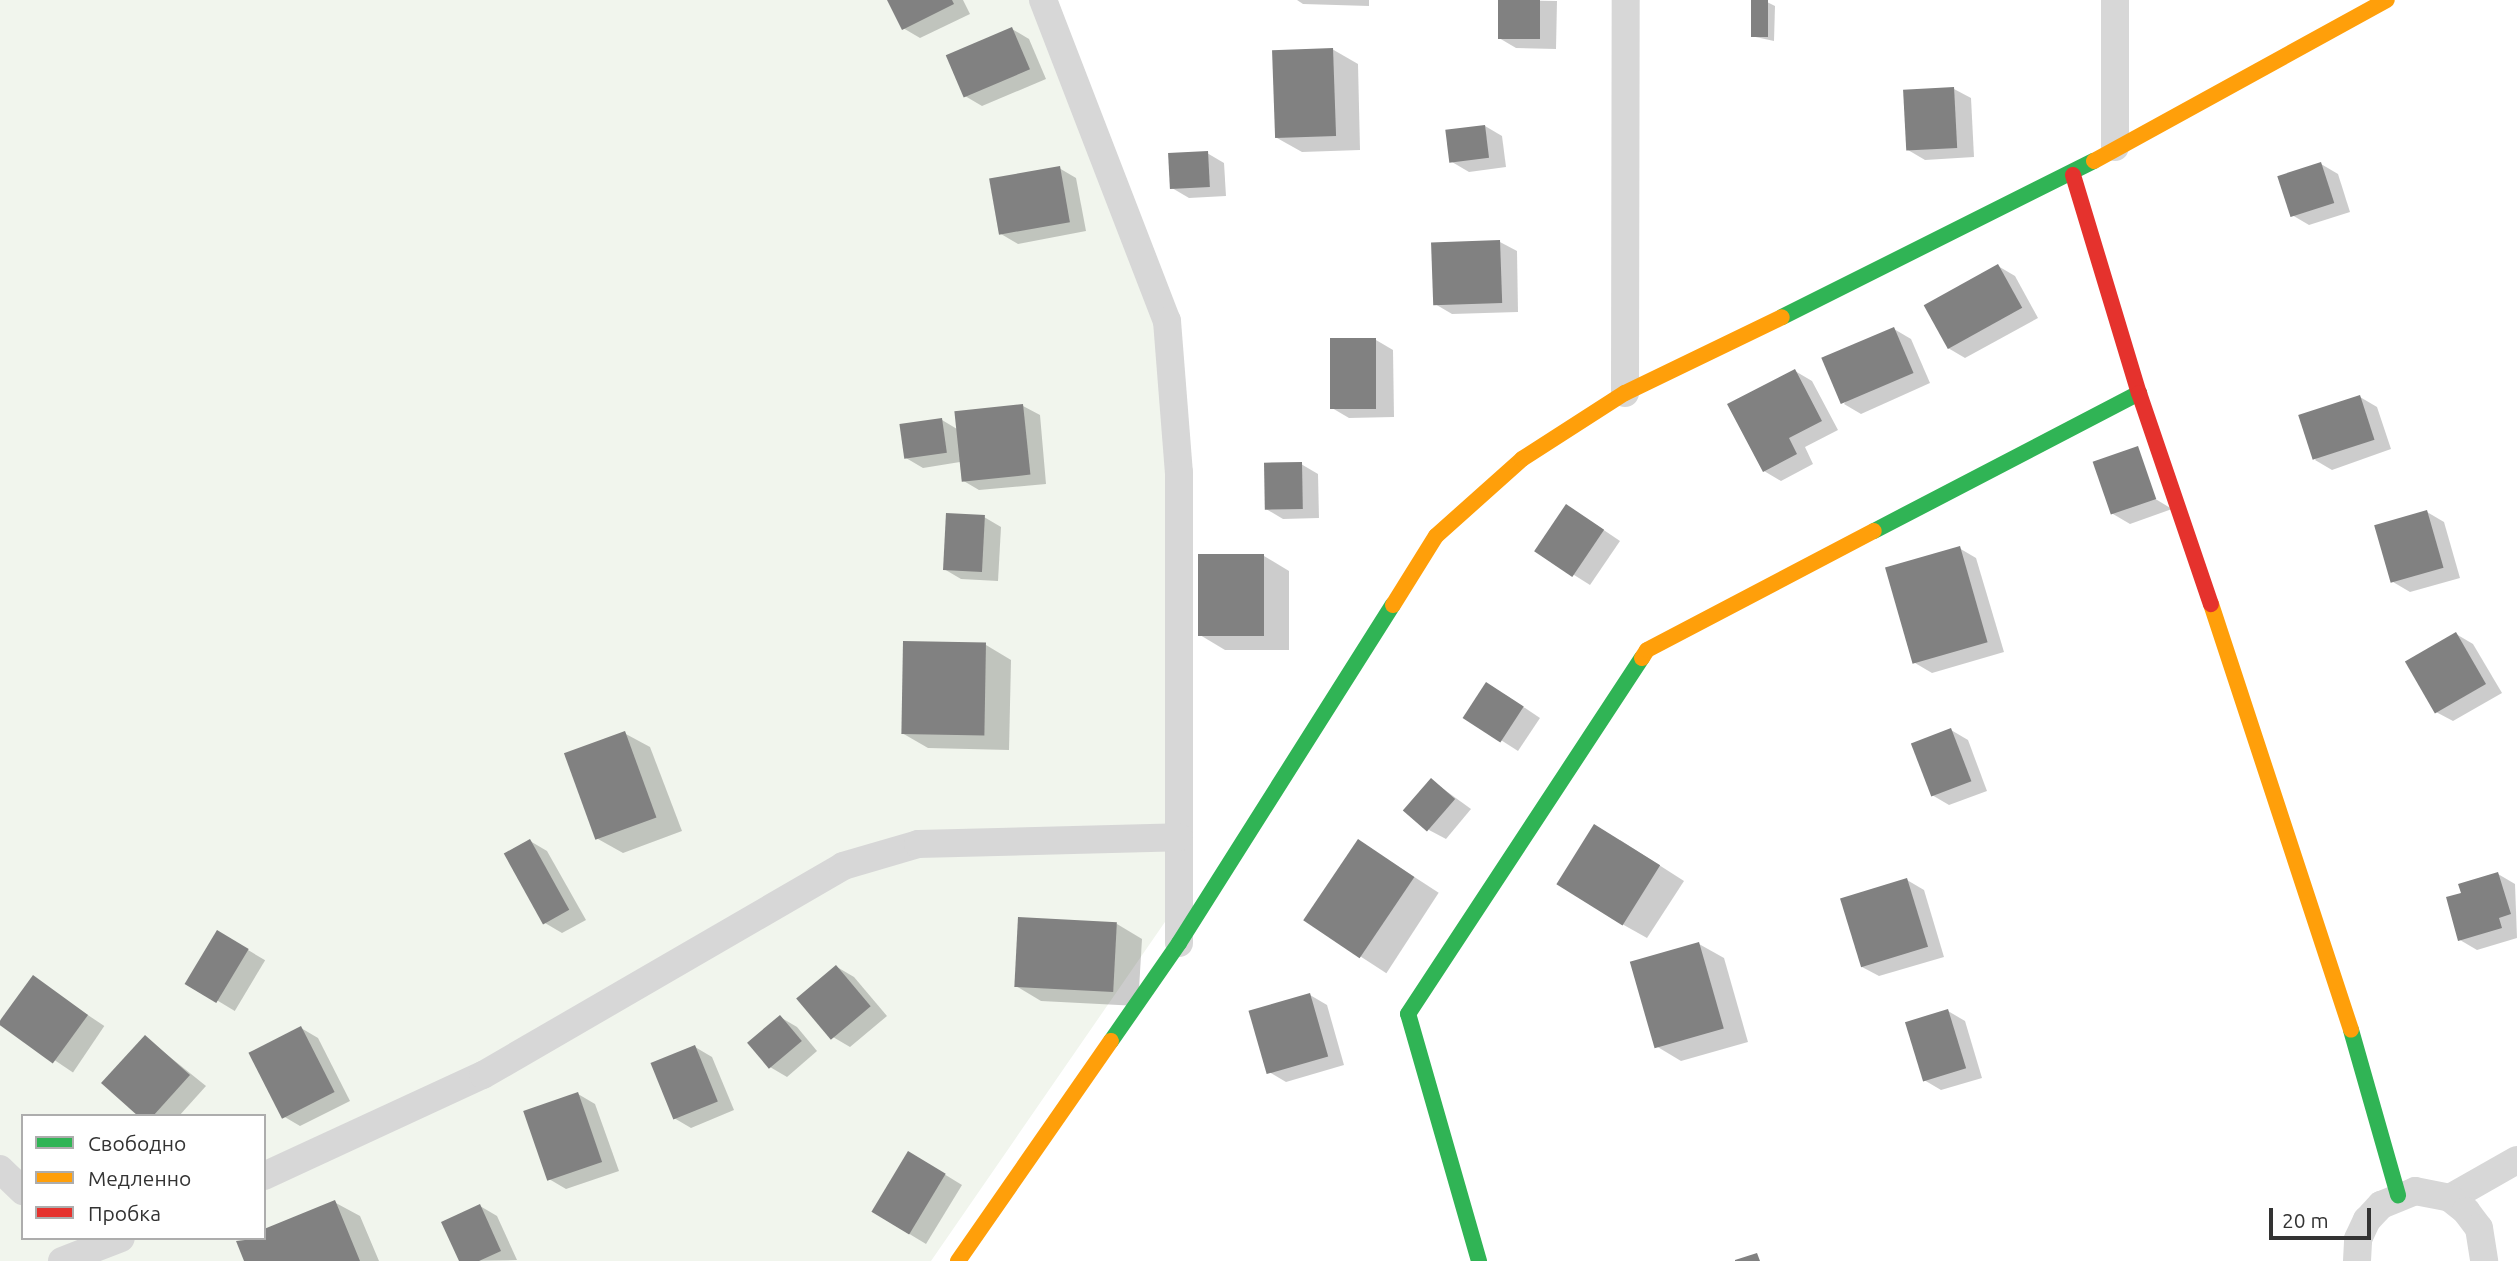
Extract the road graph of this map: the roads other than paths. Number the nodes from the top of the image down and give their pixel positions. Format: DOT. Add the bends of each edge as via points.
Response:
graph roads {
  1 [pos="1043,0"];
  2 [pos="1626,0"];
  3 [pos="2115,0"];
  4 [pos="2387,0"];
  5 [pos="2115,147"];
  6 [pos="2073,175"];
  7 [pos="1625,393"];
  8 [pos="2139,393"];
  9 [pos="1179,837"];
  10 [pos="1179,943"];
  11 [pos="2517,1160"];
  12 [pos="0,1169"];
  13 [pos="266,1175"];
  14 [pos="21,1189"];
  15 [pos="2398,1195"];
  16 [pos="2449,1198"];
  17 [pos="113,1240"];
  18 [pos="73,1250"];
  19 [pos="958,1261"];
  20 [pos="1479,1261"];
  21 [pos="2357,1261"];
  22 [pos="2484,1261"];
  1 -- 9 [label="street" via="1167,321 1179,473"];
  2 -- 7 [label="street"];
  3 -- 5 [label="street"];
  4 -- 5 [label="street"];
  5 -- 6 [label="street"];
  6 -- 7 [label="street"];
  6 -- 8 [label="street"];
  7 -- 10 [label="street" via="1522,459 1436,536"];
  8 -- 15 [label="street" via="2334,968"];
  8 -- 20 [label="street" via="1647,650 1408,1014"];
  9 -- 10 [label="street"];
  9 -- 13 [label="street" via="918,844 843,866 483,1075"];
  10 -- 19 [label="street"];
  11 -- 16 [label="street"];
  12 -- 14 [label="street"];
  15 -- 16 [label="street" via="2415,1191"];
  15 -- 21 [label="street" via="2367,1220 2358,1239"];
  16 -- 22 [label="street" via="2479,1228"];
  17 -- 18 [label="street"];
}
